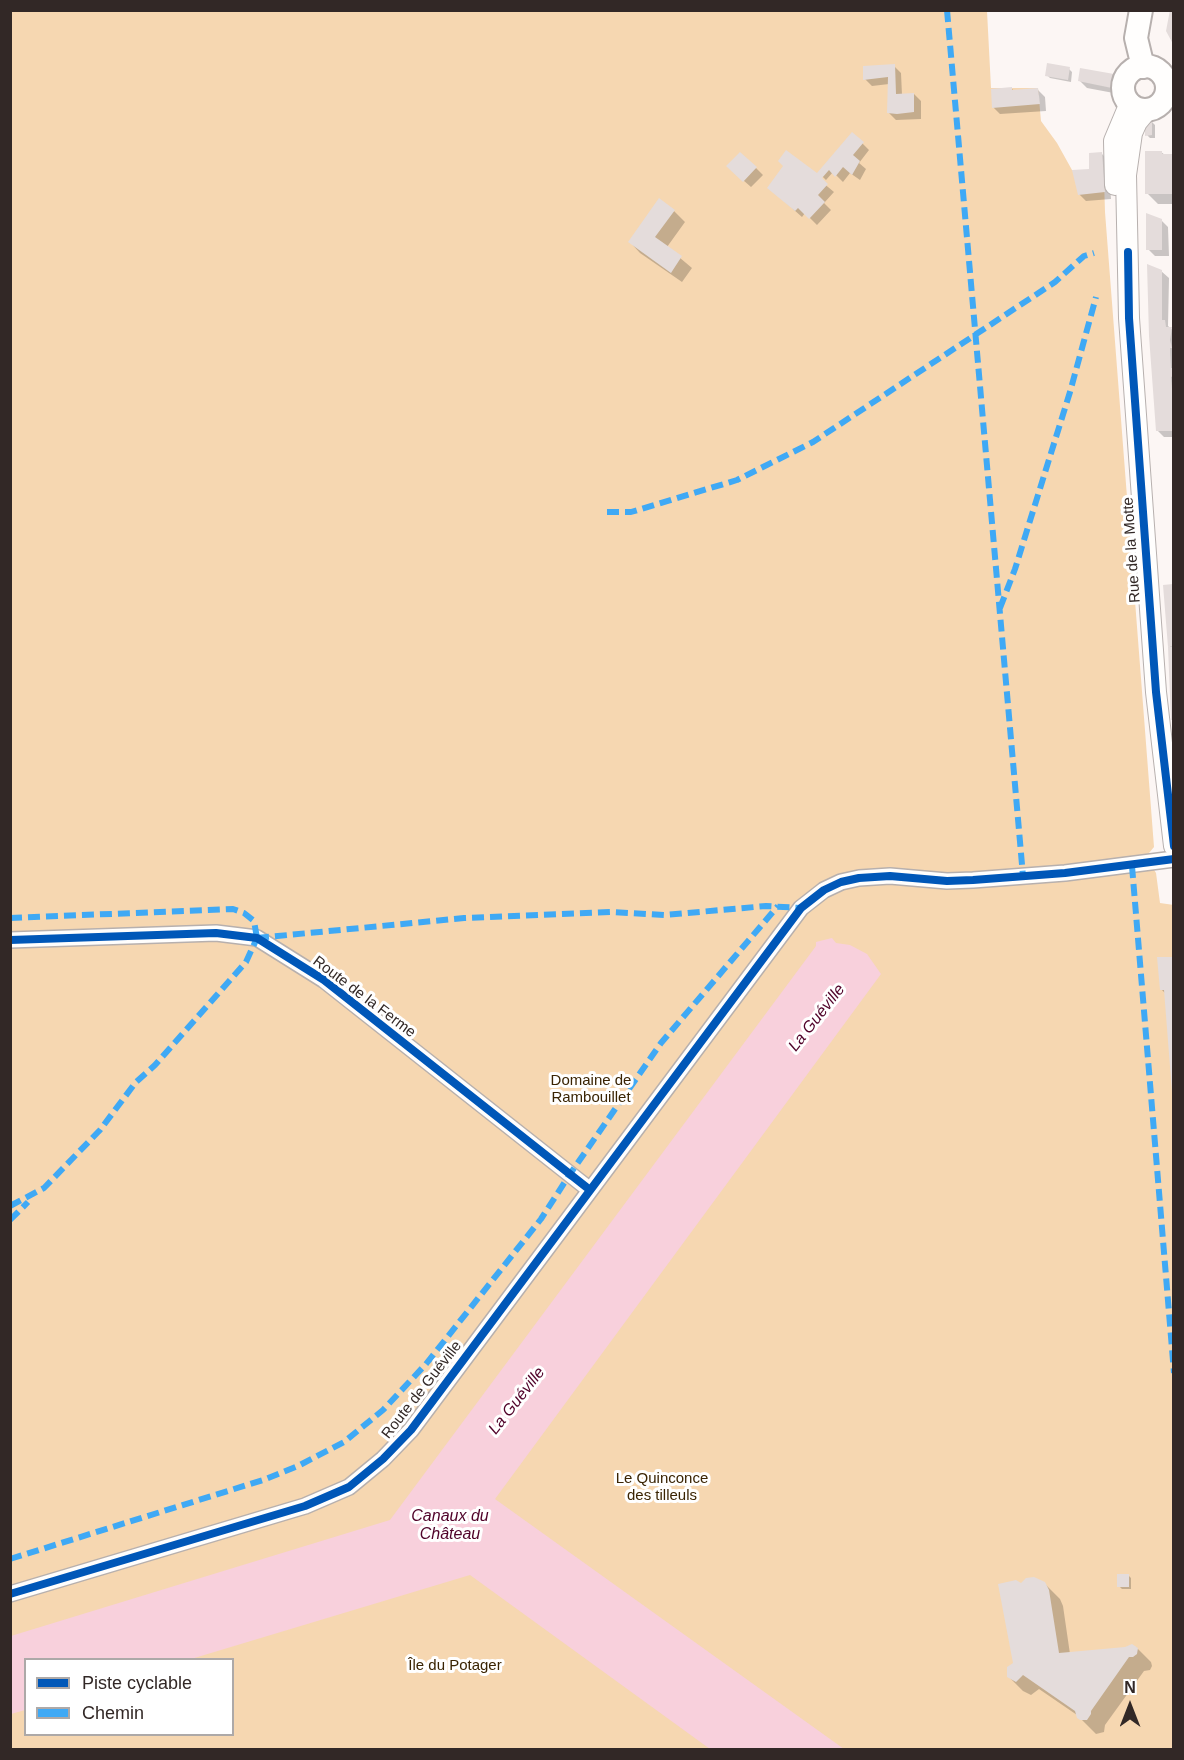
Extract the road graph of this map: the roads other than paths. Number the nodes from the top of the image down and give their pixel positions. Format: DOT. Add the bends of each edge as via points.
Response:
graph roads {
  1 [pos="1141,10"];
  2 [pos="1143,67"];
  3 [pos="1170,84"];
  4 [pos="1138,106"];
  5 [pos="1173,846"];
  6 [pos="1173,859"];
  7 [pos="10,940"];
  8 [pos="590,1190"];
  9 [pos="10,1594"];
  1 -- 2 [label="main road" via="1136,38"];
  2 -- 3 [label="main road" via="1160,72"];
  2 -- 4 [label="main road" via="1131,72 1124,84 1126,97"];
  3 -- 4 [label="main road" via="1165,98 1154,108"];
  4 -- 5 [label="street, Rue de la Motte" via="1114,141 1116,209 1128,252 1129,318 1156,692"];
  6 -- 8 [label="street, Route de Guéville" via="973,880 859,878 824,890 801,908"];
  7 -- 8 [label="street, Route de la Ferme" via="216,933 257,938 324,980"];
  8 -- 9 [label="street, Route de Guéville" via="411,1430 349,1487 305,1506"];
}
